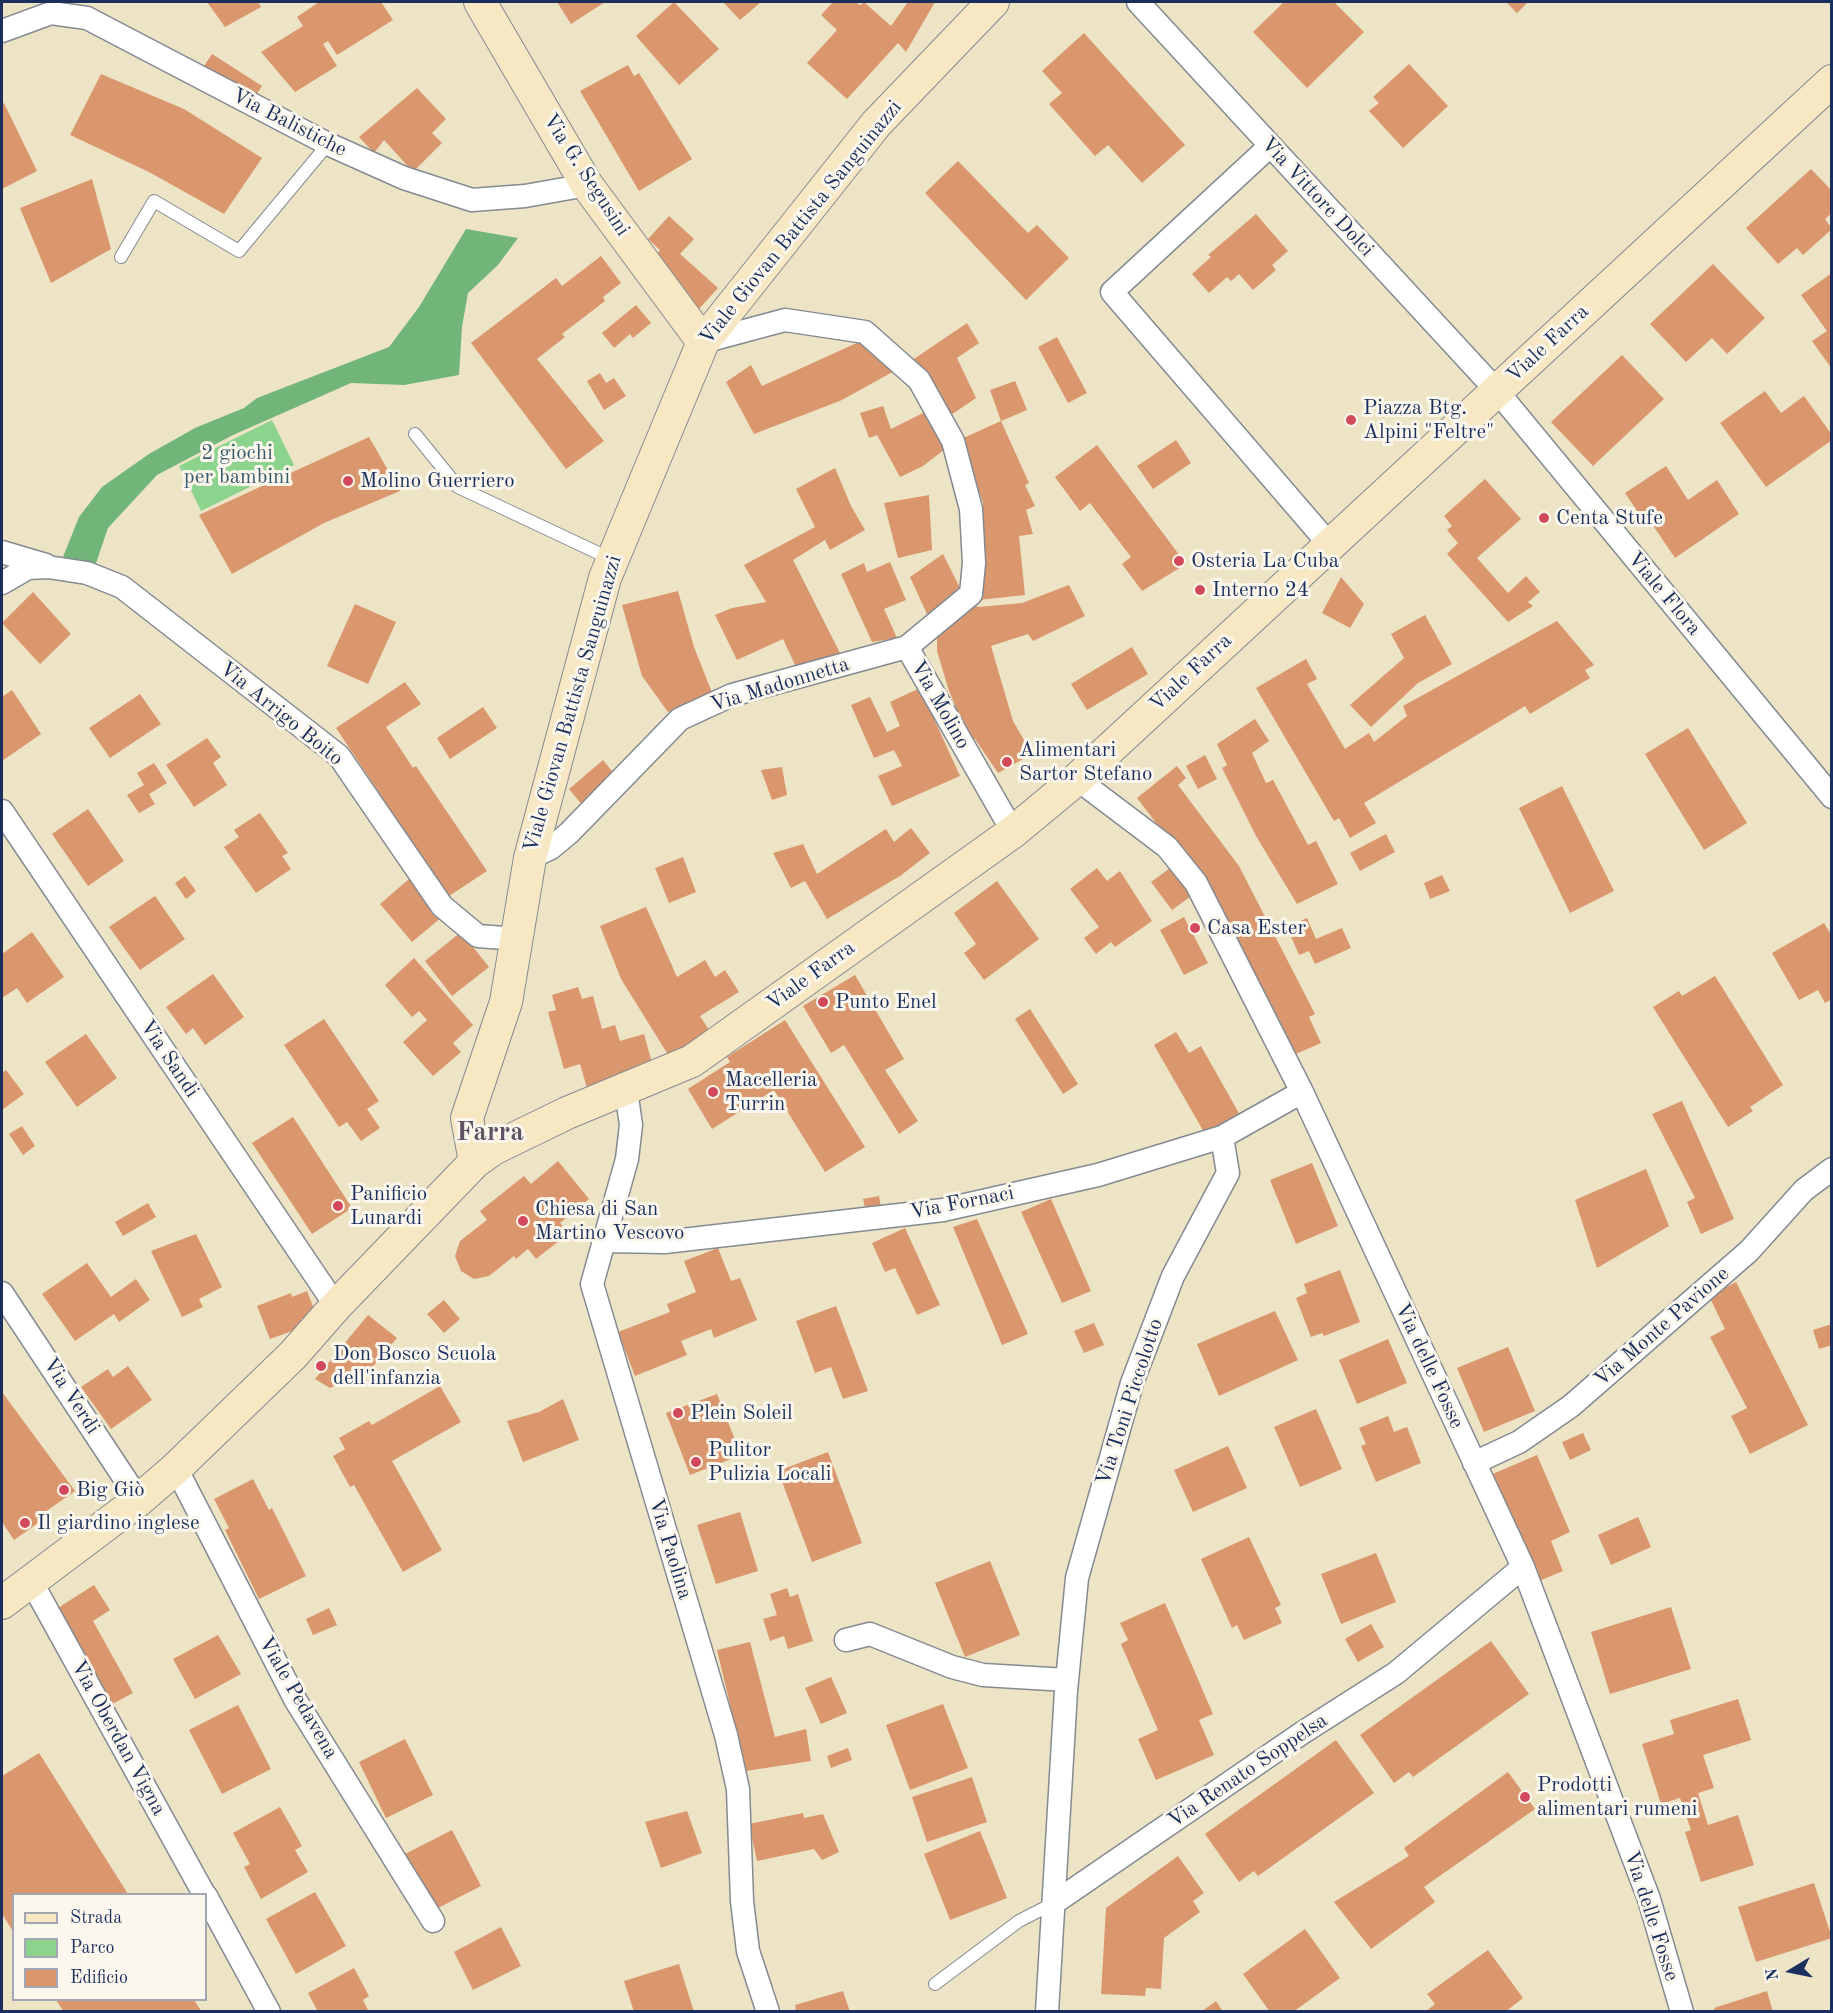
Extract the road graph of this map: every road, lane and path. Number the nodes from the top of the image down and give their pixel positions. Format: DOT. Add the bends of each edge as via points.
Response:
graph roads {
  1 [pos="480,2"];
  2 [pos="993,2"];
  3 [pos="1138,2"];
  4 [pos="2,31"];
  5 [pos="1832,81"];
  6 [pos="328,144"];
  7 [pos="1270,146"];
  8 [pos="588,185"];
  9 [pos="121,257"];
  10 [pos="703,342"];
  11 [pos="1497,391"];
  12 [pos="415,434"];
  13 [pos="1329,544"];
  14 [pos="2,552"];
  15 [pos="612,559"];
  16 [pos="62,569"];
  17 [pos="2,583"];
  18 [pos="907,647"];
  19 [pos="1077,779"];
  20 [pos="1832,797"];
  21 [pos="2,811"];
  22 [pos="1013,832"];
  23 [pos="530,858"];
  24 [pos="517,939"];
  25 [pos="626,1090"];
  26 [pos="1302,1092"];
  27 [pos="1222,1137"];
  28 [pos="475,1162"];
  29 [pos="1832,1169"];
  30 [pos="605,1241"];
  31 [pos="2,1293"];
  32 [pos="336,1306"];
  33 [pos="1474,1463"];
  34 [pos="176,1468"];
  35 [pos="139,1500"];
  36 [pos="1523,1567"];
  37 [pos="31,1581"];
  38 [pos="2,1603"];
  39 [pos="846,1640"];
  40 [pos="1067,1680"];
  41 [pos="204,1893"];
  42 [pos="207,1899"];
  43 [pos="1054,1903"];
  44 [pos="433,1921"];
  45 [pos="935,1984"];
  46 [pos="269,2012"];
  47 [pos="768,2012"];
  48 [pos="1047,2012"];
  49 [pos="1682,2012"];
  1 -- 8 [label="main road, Via G. Segusini"];
  2 -- 10 [label="main road, Viale Giovan Battista Sanguinazzi" via="876,124"];
  3 -- 7 [label="street, Via Vittore Dolci"];
  4 -- 6 [label="street, Via Balistiche" via="51,13 87,18"];
  5 -- 11 [label="main road, Viale Farra"];
  6 -- 8 [label="street, Via Balistiche" via="404,178 472,200"];
  6 -- 9 [label="lane" via="239,250 154,201"];
  7 -- 11 [label="street, Via Vittore Dolci"];
  7 -- 13 [label="street" via="1112,292"];
  8 -- 10 [label="main road, Via G. Segusini"];
  10 -- 15 [label="main road, Viale Giovan Battista Sanguinazzi"];
  10 -- 18 [label="street, Via Molino" via="785,320 865,332 919,380 953,441 971,509 974,563 971,594"];
  11 -- 13 [label="main road, Viale Farra"];
  11 -- 20 [label="street, Viale Flora"];
  12 -- 15 [label="lane" via="458,487"];
  13 -- 19 [label="main road, Viale Farra"];
  14 -- 16 [label="street, Via Arrigo Boito"];
  15 -- 23 [label="main road, Viale Giovan Battista Sanguinazzi"];
  16 -- 17 [label="street, Via Arrigo Boito" via="28,568"];
  16 -- 24 [label="street, Via Arrigo Boito" via="87,573 122,588 339,756 442,906 478,936"];
  18 -- 22 [label="street, Via Molino"];
  18 -- 23 [label="street, Via Madonnetta" via="732,695 680,719 569,833"];
  19 -- 22 [label="main road, Viale Farra"];
  19 -- 26 [label="street, Via delle Fosse" via="1167,847 1196,883"];
  21 -- 32 [label="street, Via Sandi"];
  22 -- 25 [label="main road, Viale Farra" via="692,1061"];
  23 -- 24 [label="main road, Viale Giovan Battista Sanguinazzi"];
  24 -- 28 [label="main road, Viale Giovan Battista Sanguinazzi" via="506,1002 467,1118"];
  25 -- 28 [label="main road, Viale Farra" via="551,1120"];
  25 -- 30 [label="street, Via Paolina" via="631,1125 627,1159"];
  26 -- 27 [label="street, Via Fornaci"];
  26 -- 33 [label="street, Via delle Fosse"];
  27 -- 30 [label="street, Via Fornaci" via="1098,1175 943,1210 665,1242"];
  27 -- 40 [label="street, Via Toni Piccolotto" via="1228,1173 1173,1276 1129,1395 1077,1578"];
  28 -- 32 [label="main road"];
  29 -- 33 [label="street, Via Monte Pavione" via="1804,1190 1749,1251 1570,1406 1519,1442"];
  30 -- 47 [label="street, Via Paolina" via="592,1284 726,1735 738,1789 748,1951"];
  31 -- 35 [label="street, Via Verdi"];
  32 -- 34 [label="main road" via="292,1355"];
  33 -- 36 [label="street, Via delle Fosse"];
  34 -- 35 [label="main road"];
  34 -- 44 [label="street, Viale Pedavena" via="296,1701"];
  35 -- 37 [label="main road"];
  36 -- 43 [label="street, Via Renato Soppelsa" via="1396,1673"];
  36 -- 49 [label="street, Via delle Fosse" via="1649,1899"];
  37 -- 38 [label="main road"];
  37 -- 41 [label="street, Via Oberdan Vigna"];
  39 -- 40 [label="street" via="870,1634 951,1667 983,1675"];
  40 -- 43 [label="street, Via Toni Piccolotto"];
  42 -- 46 [label="street, Via Oberdan Vigna"];
  43 -- 45 [label="lane" via="1019,1921"];
  43 -- 48 [label="street"];
}
